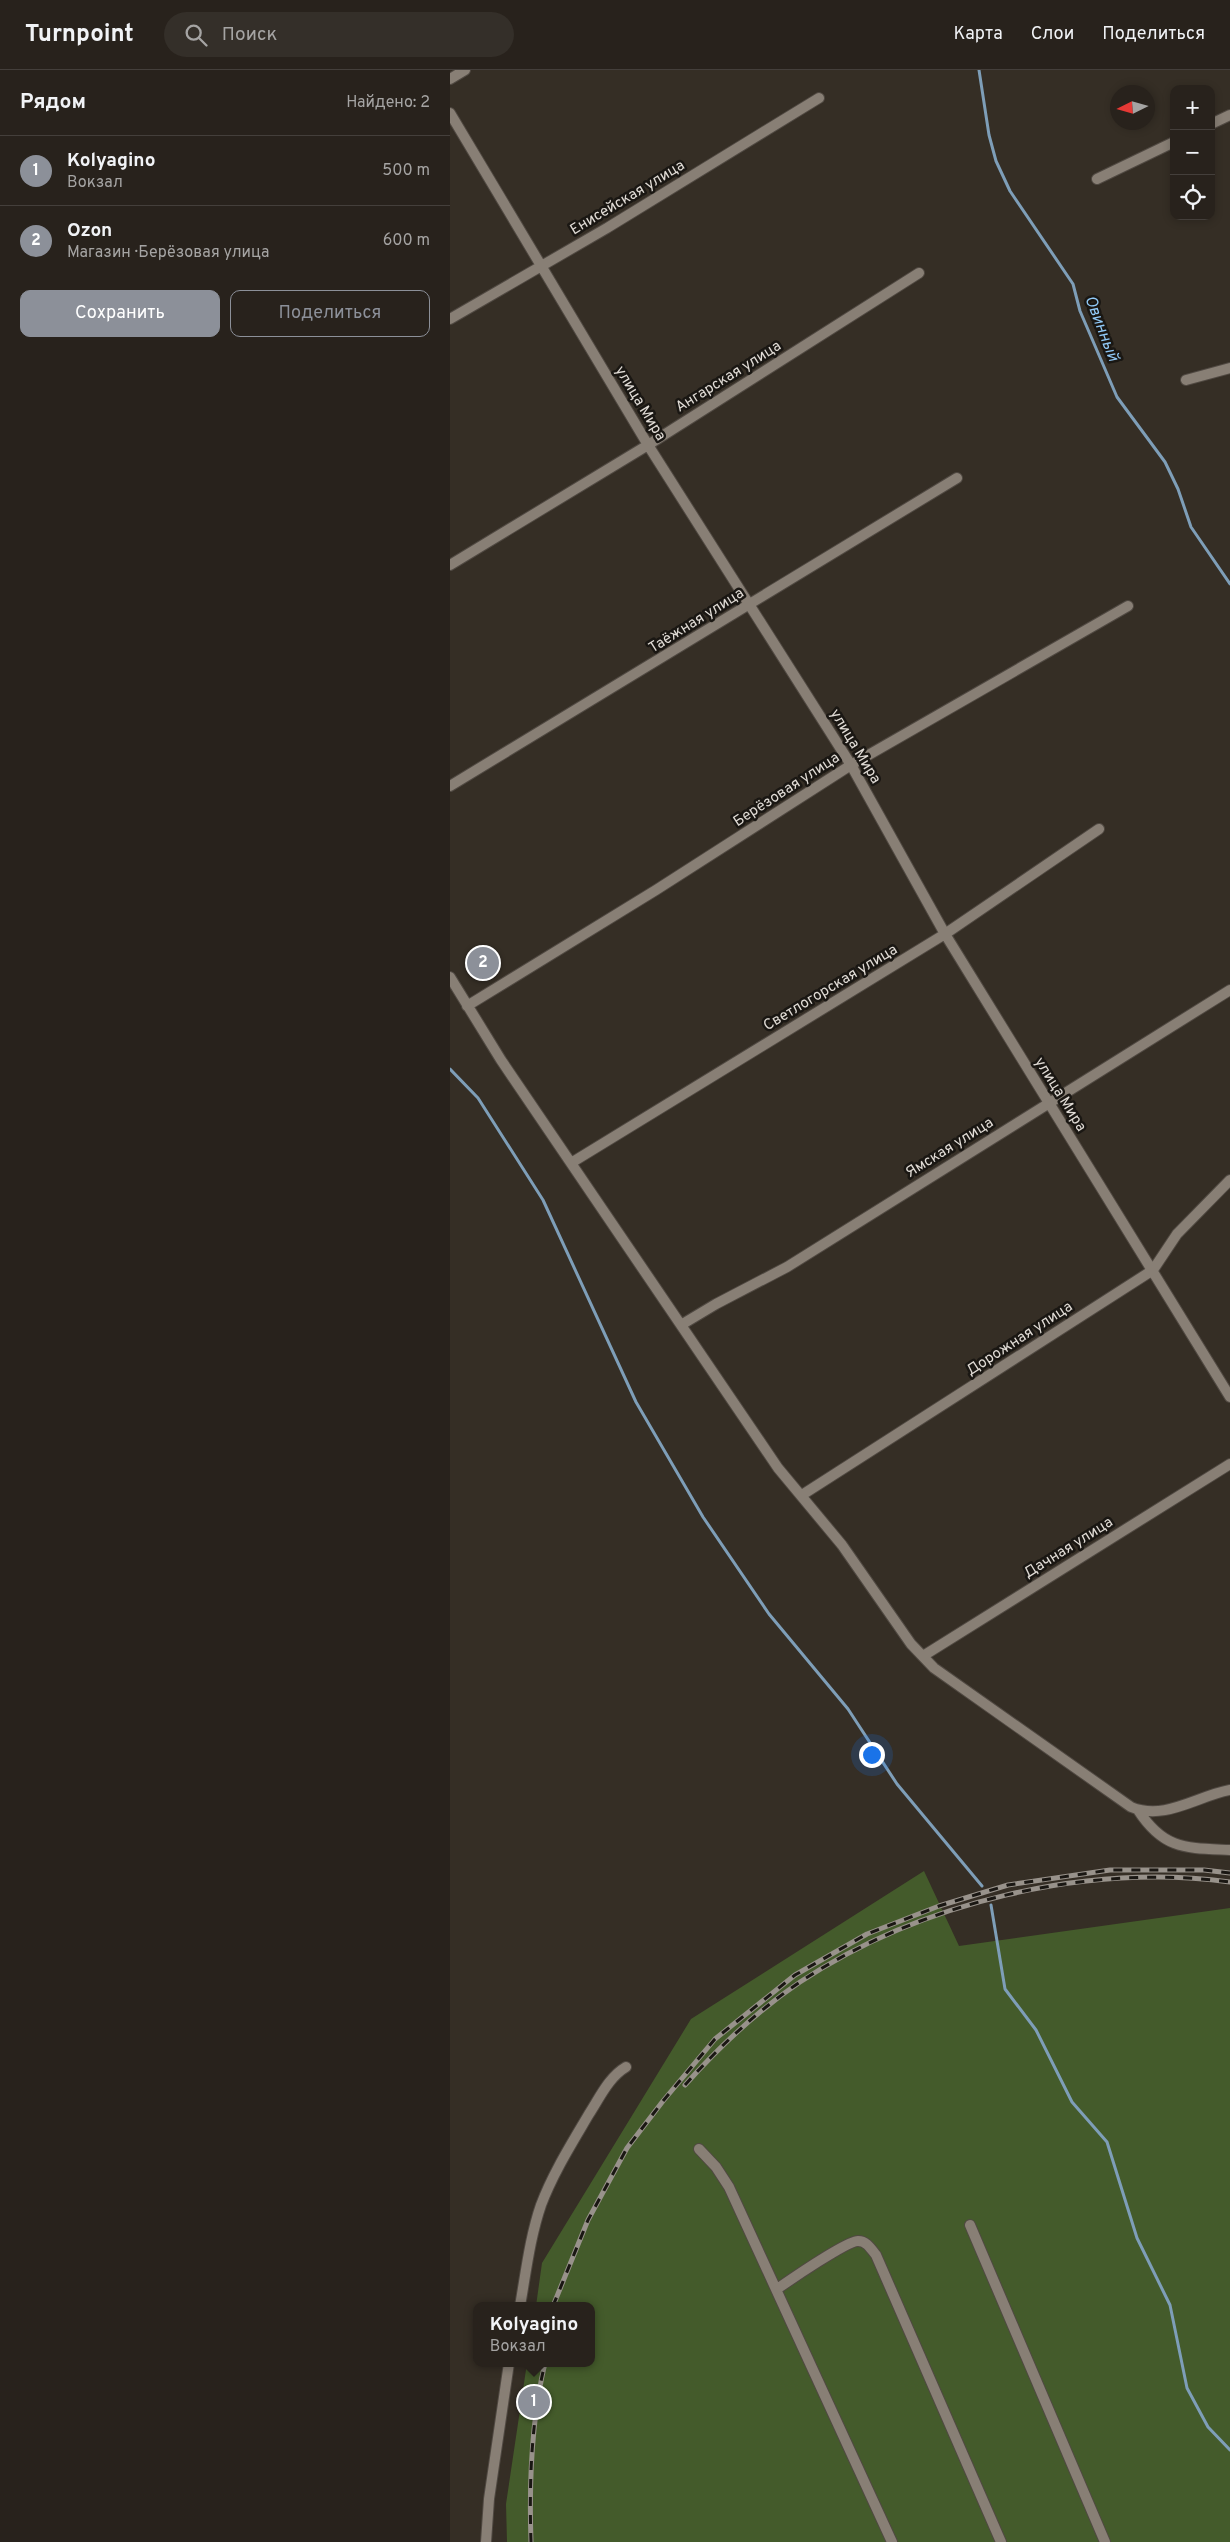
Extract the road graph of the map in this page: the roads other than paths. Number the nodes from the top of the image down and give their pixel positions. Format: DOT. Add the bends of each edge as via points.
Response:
graph roads {
  1 [pos="465,70"];
  2 [pos="450,79"];
  3 [pos="819,98"];
  4 [pos="450,113"];
  5 [pos="1230,115"];
  6 [pos="1215,122"];
  7 [pos="1170,144"];
  8 [pos="1097,179"];
  9 [pos="542,265"];
  10 [pos="919,273"];
  11 [pos="450,319"];
  12 [pos="1230,368"];
  13 [pos="1186,380"];
  14 [pos="648,445"];
  15 [pos="956,478"];
  16 [pos="450,565"];
  17 [pos="750,604"];
  18 [pos="1128,606"];
  19 [pos="851,765"];
  20 [pos="450,786"];
  21 [pos="1099,829"];
  22 [pos="945,934"];
  23 [pos="450,978"];
  24 [pos="1230,990"];
  25 [pos="467,1006"];
  26 [pos="1049,1102"];
  27 [pos="571,1163"];
  28 [pos="1230,1180"];
  29 [pos="1153,1270"];
  30 [pos="681,1325"];
  31 [pos="1230,1397"];
  32 [pos="1230,1464"];
  33 [pos="802,1495"];
  34 [pos="923,1656"];
  35 [pos="1230,1790"];
  36 [pos="1138,1810"];
  37 [pos="1230,1850"];
  38 [pos="626,2066"];
  39 [pos="699,2150"];
  40 [pos="970,2225"];
  41 [pos="777,2289"];
  42 [pos="521,2302"];
  43 [pos="508,2367"];
  44 [pos="486,2542"];
  45 [pos="892,2542"];
  46 [pos="1001,2542"];
  47 [pos="1105,2542"];
  1 -- 2 [label="street"];
  3 -- 9 [label="street, Енисейская улица"];
  4 -- 9 [label="street, улица Мира"];
  5 -- 6 [label="street"];
  7 -- 8 [label="street"];
  9 -- 11 [label="street, Енисейская улица"];
  9 -- 14 [label="street, улица Мира"];
  10 -- 14 [label="street, Ангарская улица"];
  12 -- 13 [label="street"];
  14 -- 16 [label="street, Ангарская улица"];
  14 -- 17 [label="street, улица Мира"];
  15 -- 17 [label="street, Таёжная улица"];
  17 -- 19 [label="street, улица Мира"];
  17 -- 20 [label="street, Таёжная улица"];
  18 -- 19 [label="street, Берёзовая улица"];
  19 -- 22 [label="street, улица Мира"];
  19 -- 25 [label="street, Берёзовая улица"];
  21 -- 22 [label="street, Светлогорская улица"];
  22 -- 26 [label="street, улица Мира"];
  22 -- 27 [label="street, Светлогорская улица"];
  23 -- 25 [label="street"];
  24 -- 26 [label="street, Ямская улица"];
  25 -- 27 [label="street"];
  26 -- 29 [label="street, улица Мира"];
  26 -- 30 [label="street, Ямская улица" via="787,1267"];
  27 -- 30 [label="street"];
  28 -- 29 [label="street, Дорожная улица" via="1177,1234"];
  29 -- 31 [label="street, улица Мира"];
  29 -- 33 [label="street, Дорожная улица"];
  30 -- 33 [label="street" via="778,1468"];
  32 -- 34 [label="street, Дачная улица"];
  33 -- 34 [label="street"];
  34 -- 36 [label="street" via="934,1668 1123,1803"];
  35 -- 36 [label="street" via="1176,1807"];
  36 -- 37 [label="street" via="1164,1840 1188,1848"];
  38 -- 42 [label="street" via="608,2084 564,2155 546,2193 536,2224"];
  39 -- 41 [label="street" via="729,2187"];
  40 -- 47 [label="street"];
  41 -- 45 [label="street"];
  41 -- 46 [label="street" via="856,2241 866,2243 876,2255"];
  43 -- 44 [label="street"];
}
